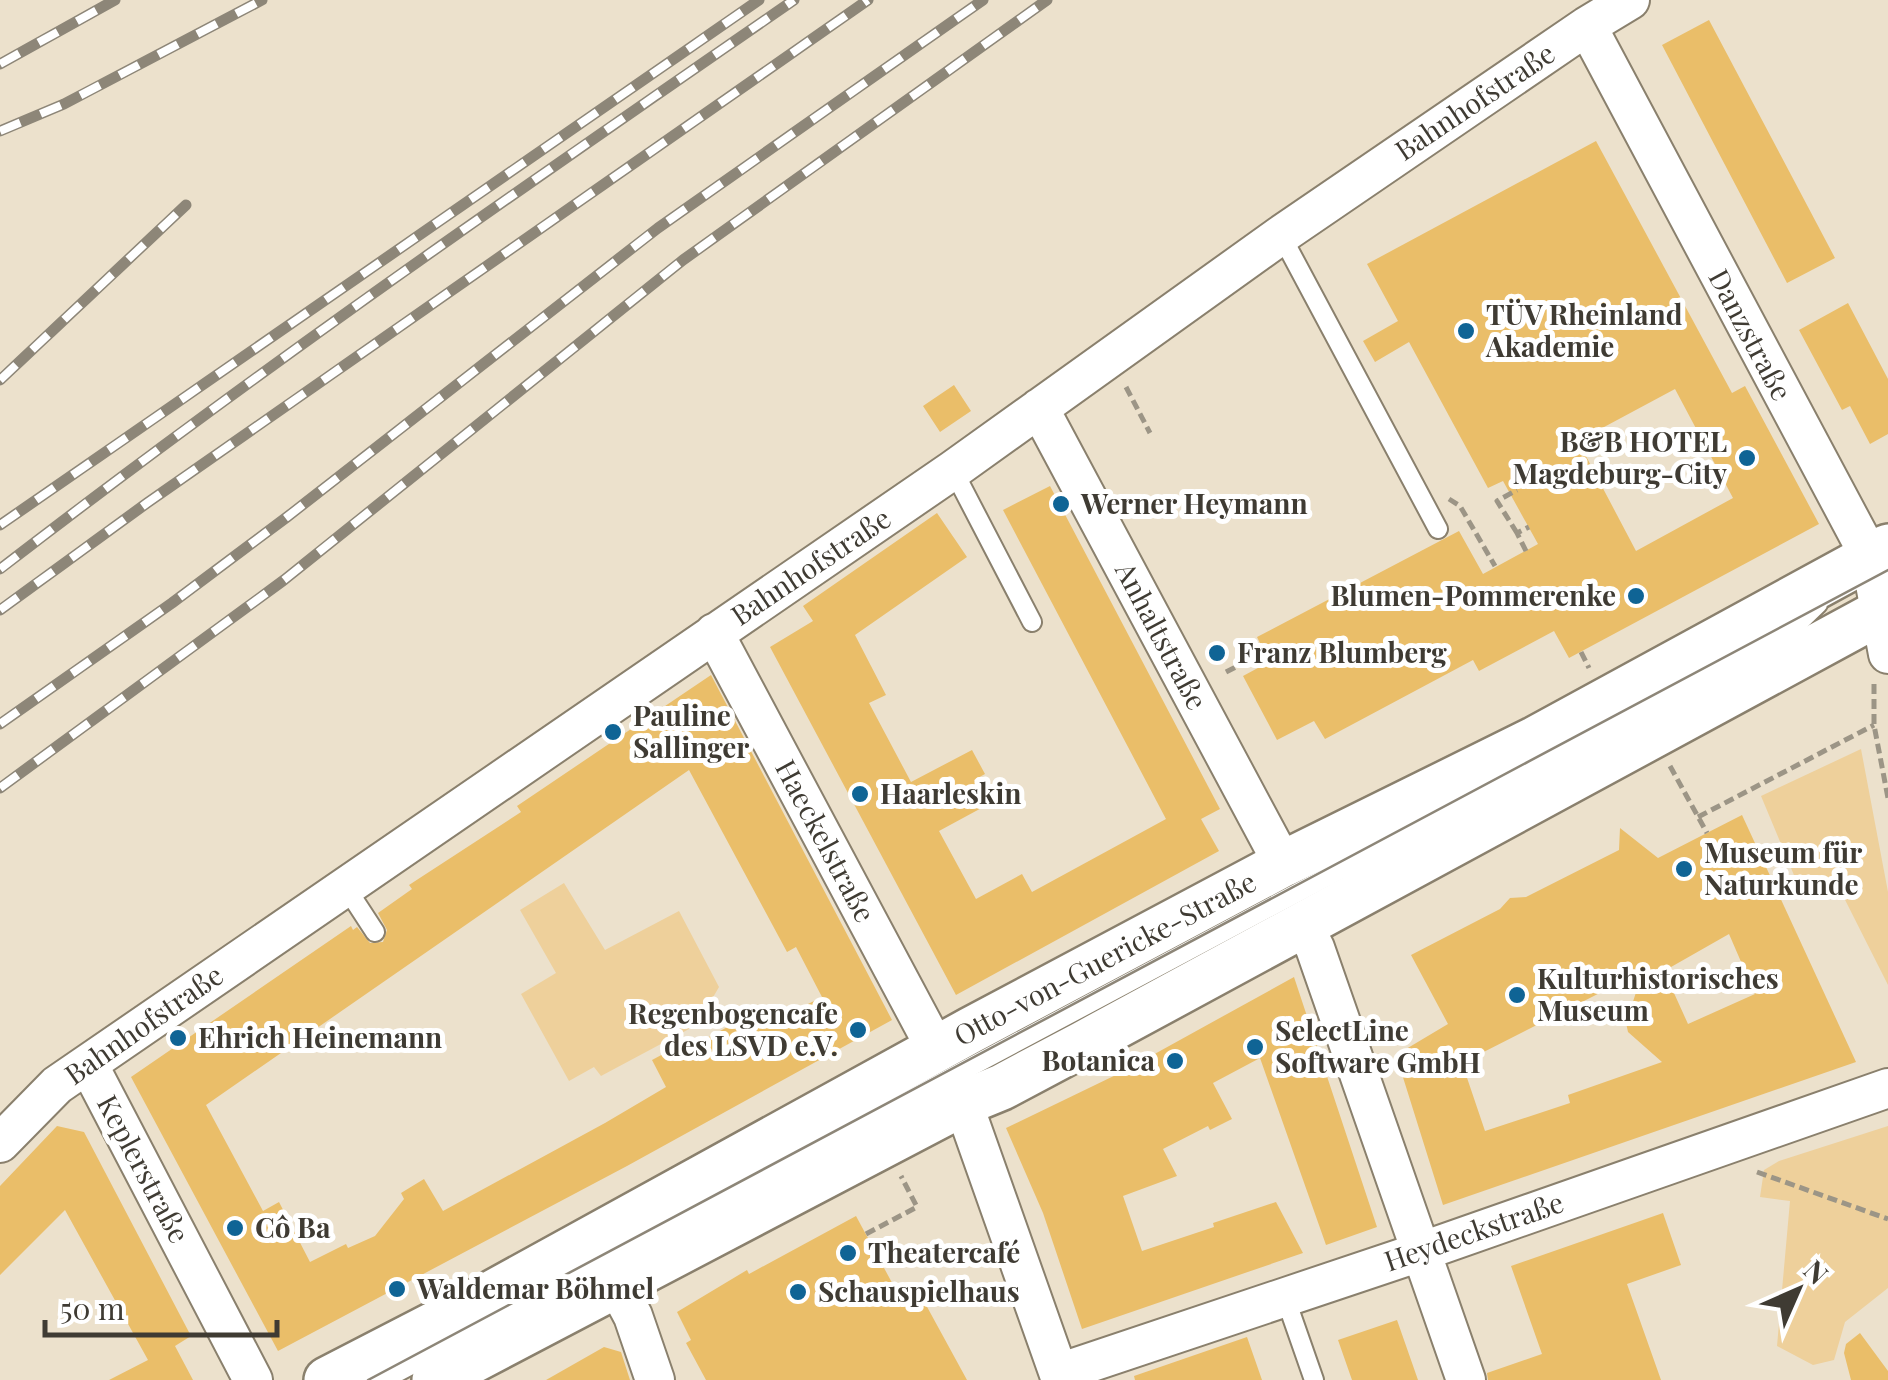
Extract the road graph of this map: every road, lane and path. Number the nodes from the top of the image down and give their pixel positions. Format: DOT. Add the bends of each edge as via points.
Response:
graph roads {
  1 [pos="1630,0"];
  2 [pos="1586,26"];
  3 [pos="1281,235"];
  4 [pos="1110,359"];
  5 [pos="1039,408"];
  6 [pos="1150,432"];
  7 [pos="954,470"];
  8 [pos="1517,490"];
  9 [pos="1529,527"];
  10 [pos="1438,530"];
  11 [pos="1516,533"];
  12 [pos="1526,551"];
  13 [pos="1879,552"];
  14 [pos="1032,622"];
  15 [pos="1885,624"];
  16 [pos="1792,629"];
  17 [pos="714,632"];
  18 [pos="1580,652"];
  19 [pos="1260,667"];
  20 [pos="1589,668"];
  21 [pos="1226,672"];
  22 [pos="1666,760"];
  23 [pos="1888,798"];
  24 [pos="1698,817"];
  25 [pos="1707,833"];
  26 [pos="1284,864"];
  27 [pos="344,886"];
  28 [pos="1303,925"];
  29 [pos="374,932"];
  30 [pos="936,1049"];
  31 [pos="88,1064"];
  32 [pos="1888,1088"];
  33 [pos="963,1103"];
  34 [pos="0,1142"];
  35 [pos="1749,1169"];
  36 [pos="908,1190"];
  37 [pos="1888,1219"];
  38 [pos="866,1234"];
  39 [pos="1420,1252"];
  40 [pos="617,1286"];
  41 [pos="1285,1297"];
  42 [pos="1060,1376"];
  43 [pos="253,1380"];
  44 [pos="328,1380"];
  45 [pos="383,1380"];
  46 [pos="436,1380"];
  47 [pos="655,1380"];
  48 [pos="1314,1380"];
  49 [pos="1466,1380"];
  1 -- 2 [label="street, Bahnhofstraße"];
  2 -- 3 [label="street, Bahnhofstraße"];
  2 -- 13 [label="street, Danzstraße"];
  3 -- 4 [label="street, Bahnhofstraße"];
  3 -- 10 [label="lane"];
  4 -- 5 [label="street, Bahnhofstraße"];
  4 -- 6 [label="path"];
  5 -- 7 [label="street, Bahnhofstraße"];
  5 -- 26 [label="street, Anhaltstraße"];
  7 -- 14 [label="lane"];
  7 -- 17 [label="street, Bahnhofstraße"];
  8 -- 11 [label="path" via="1498,501"];
  9 -- 11 [label="path"];
  11 -- 12 [label="path"];
  13 -- 15 [label="street, Danzstraße"];
  13 -- 16 [label="lane"];
  13 -- 26 [label="street, Otto-von-Guericke-Straße" via="1534,740"];
  15 -- 16 [label="lane"];
  15 -- 28 [label="street"];
  16 -- 45 [label="lane"];
  17 -- 27 [label="street, Bahnhofstraße"];
  17 -- 30 [label="street, Haeckelstraße"];
  18 -- 20 [label="path"];
  19 -- 21 [label="path" via="1255,658"];
  22 -- 24 [label="path"];
  23 -- 24 [label="path" via="1874,725"];
  24 -- 25 [label="path"];
  26 -- 30 [label="street, Otto-von-Guericke-Straße"];
  27 -- 29 [label="lane"];
  27 -- 31 [label="street, Bahnhofstraße"];
  28 -- 33 [label="street"];
  28 -- 39 [label="street"];
  30 -- 44 [label="street, Otto-von-Guericke-Straße"];
  31 -- 34 [label="street, Bahnhofstraße"];
  31 -- 43 [label="street, Keplerstraße"];
  32 -- 39 [label="street, Heydeckstraße"];
  33 -- 40 [label="street"];
  33 -- 42 [label="street"];
  35 -- 37 [label="path"];
  36 -- 38 [label="path" via="917,1207"];
  39 -- 41 [label="street, Heydeckstraße"];
  39 -- 49 [label="street"];
  40 -- 46 [label="street"];
  40 -- 47 [label="street"];
  41 -- 42 [label="street, Heydeckstraße"];
  41 -- 48 [label="lane"];
}
